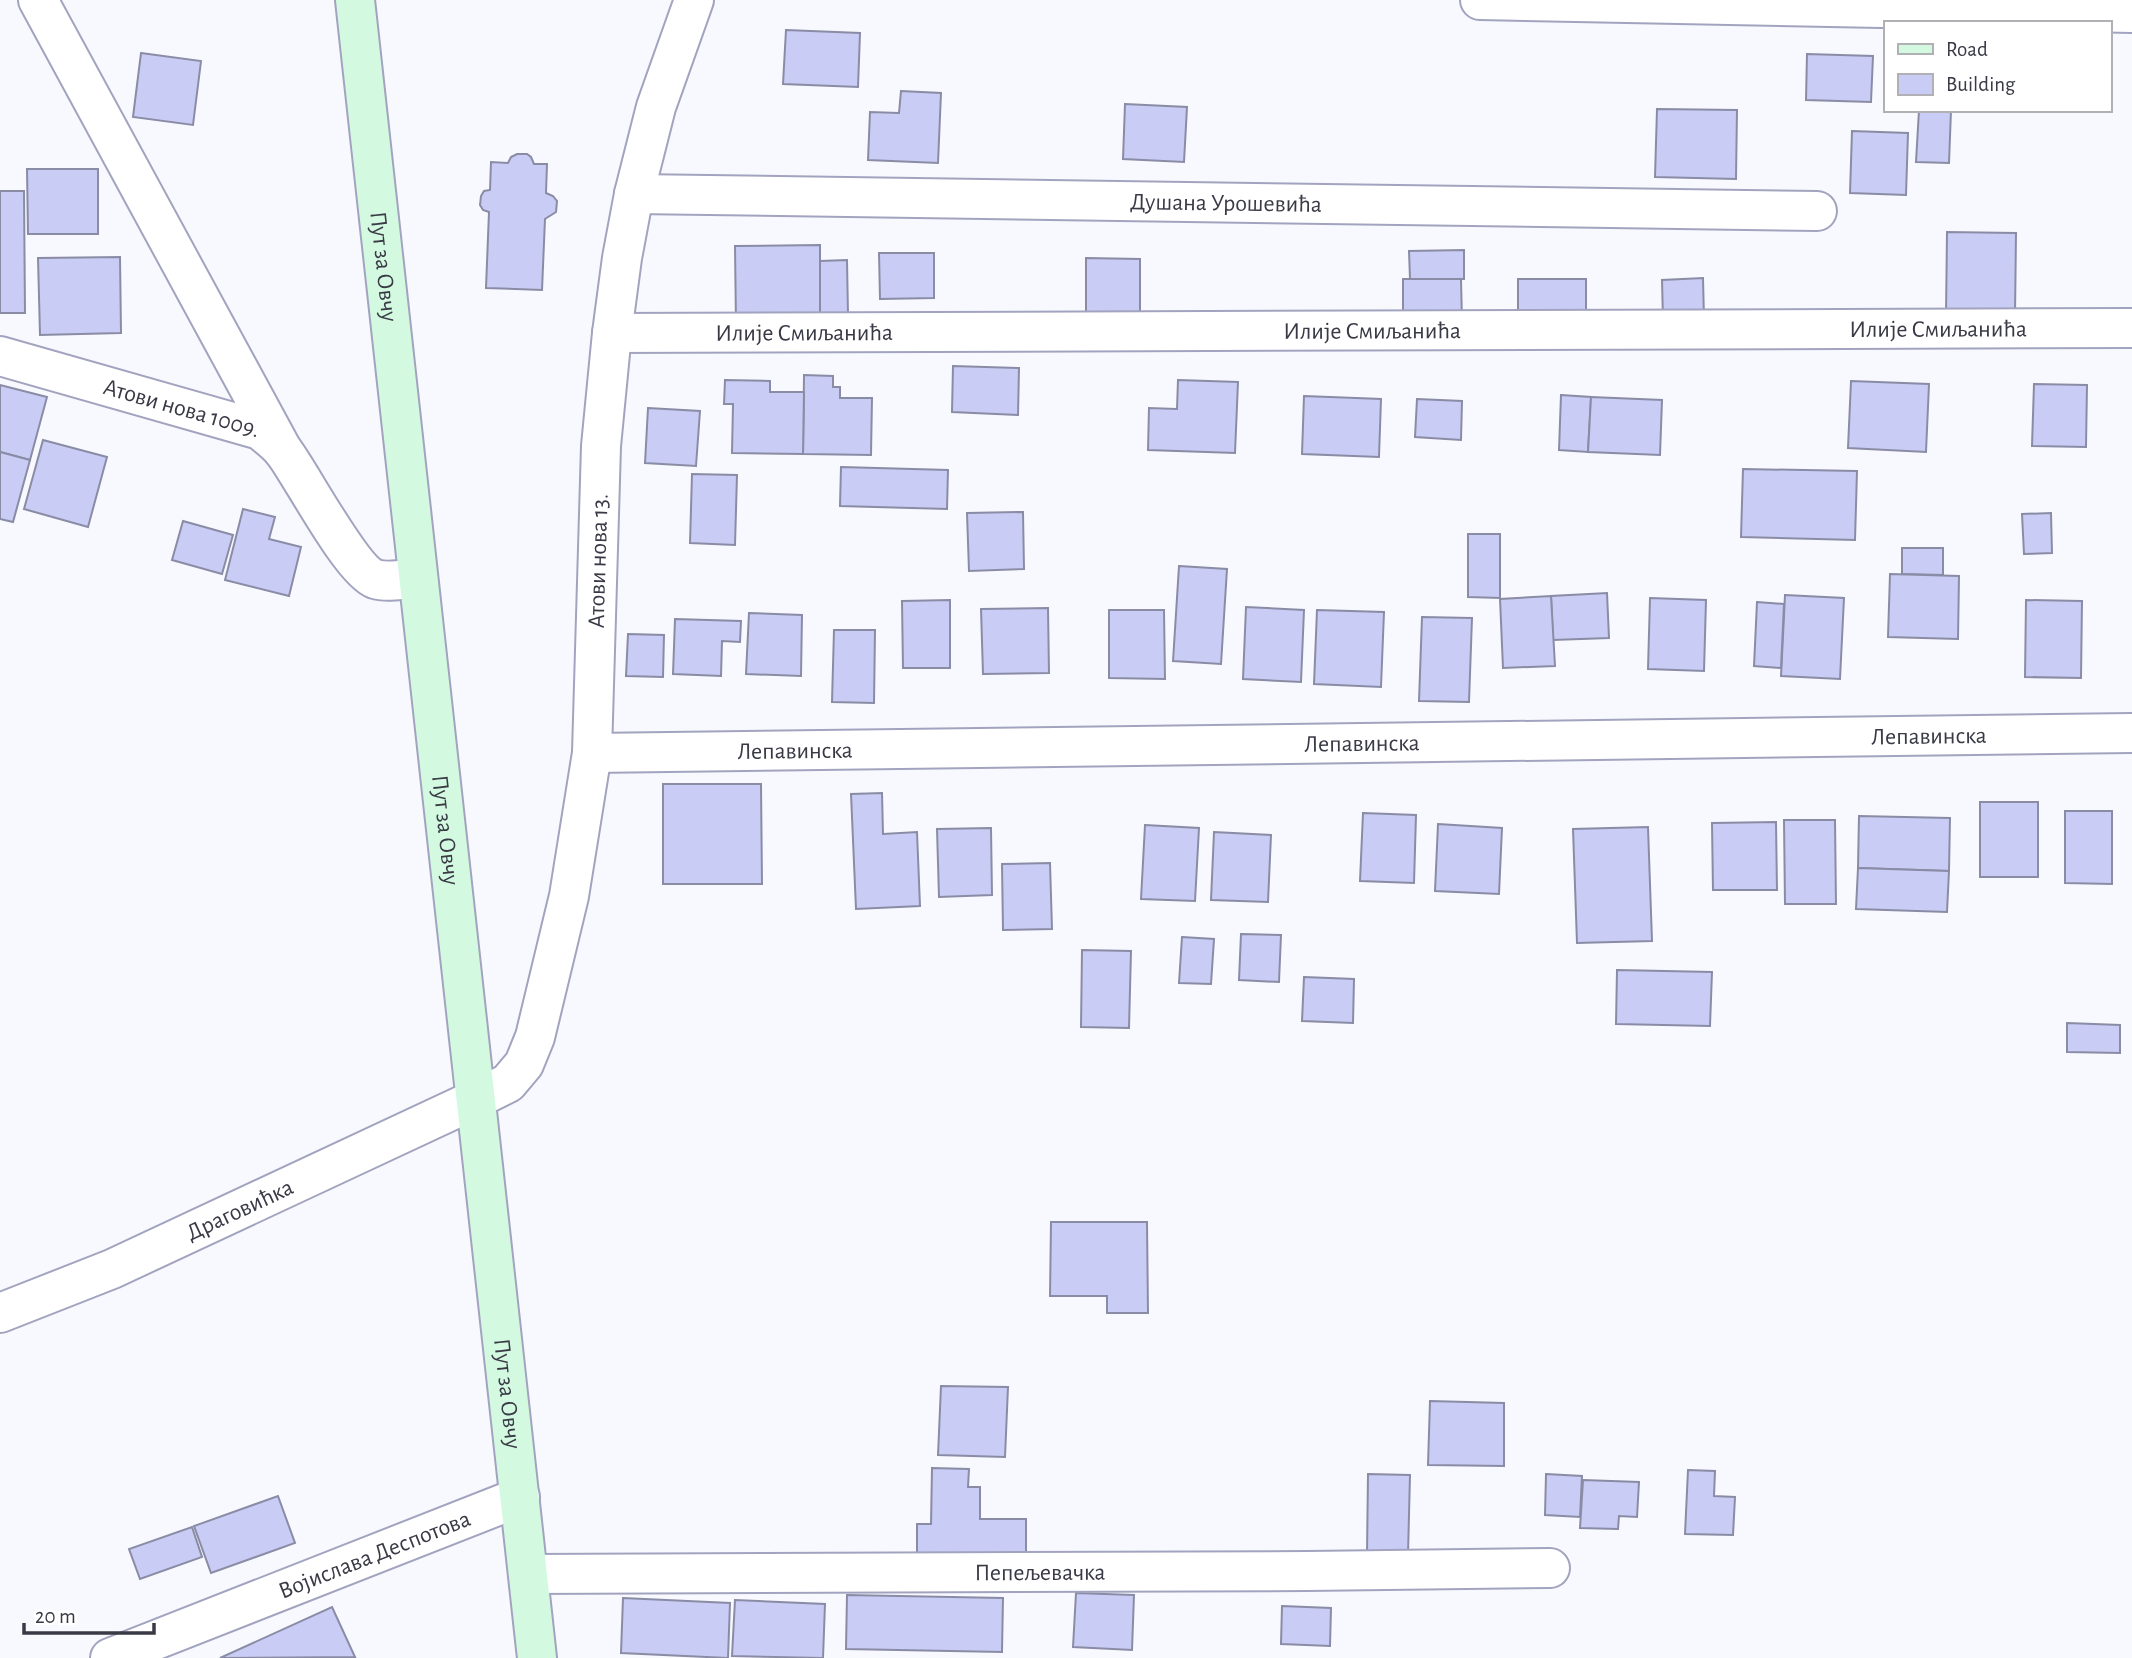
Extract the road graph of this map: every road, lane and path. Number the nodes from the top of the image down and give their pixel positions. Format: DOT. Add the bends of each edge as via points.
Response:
graph roads {
  1 [pos="38,0"];
  2 [pos="355,0"];
  3 [pos="694,0"];
  4 [pos="1480,0"];
  5 [pos="2132,13"];
  6 [pos="634,194"];
  7 [pos="1817,211"];
  8 [pos="2132,327"];
  9 [pos="612,333"];
  10 [pos="0,356"];
  11 [pos="283,451"];
  12 [pos="418,578"];
  13 [pos="2132,733"];
  14 [pos="592,753"];
  15 [pos="475,1100"];
  16 [pos="0,1313"];
  17 [pos="520,1497"];
  18 [pos="1550,1568"];
  19 [pos="528,1574"];
  20 [pos="110,1658"];
  21 [pos="537,1658"];
  1 -- 11 [label="street"];
  2 -- 12 [label="street, Пут за Овчу"];
  3 -- 6 [label="street, Атови нова 13." via="656,107"];
  4 -- 5 [label="street"];
  6 -- 7 [label="street, Душана Урошевића"];
  6 -- 9 [label="street, Атови нова 13."];
  8 -- 9 [label="street, Илије Смиљанића"];
  9 -- 14 [label="street, Атови нова 13." via="601,446"];
  10 -- 11 [label="street, Атови нова 1009." via="252,428"];
  11 -- 12 [label="street, Атови нова 1009." via="364,571 374,579"];
  12 -- 15 [label="street, Пут за Овчу"];
  13 -- 14 [label="street, Лепавинска"];
  14 -- 15 [label="street, Атови нова 13." via="569,896 535,1037 524,1064 508,1083"];
  15 -- 16 [label="street, Драговићка" via="112,1269"];
  15 -- 17 [label="street, Пут за Овчу"];
  17 -- 19 [label="street, Пут за Овчу"];
  17 -- 20 [label="street, Војислава Деспотова"];
  18 -- 19 [label="street, Пепељевачка"];
  19 -- 21 [label="street, Пут за Овчу"];
}
